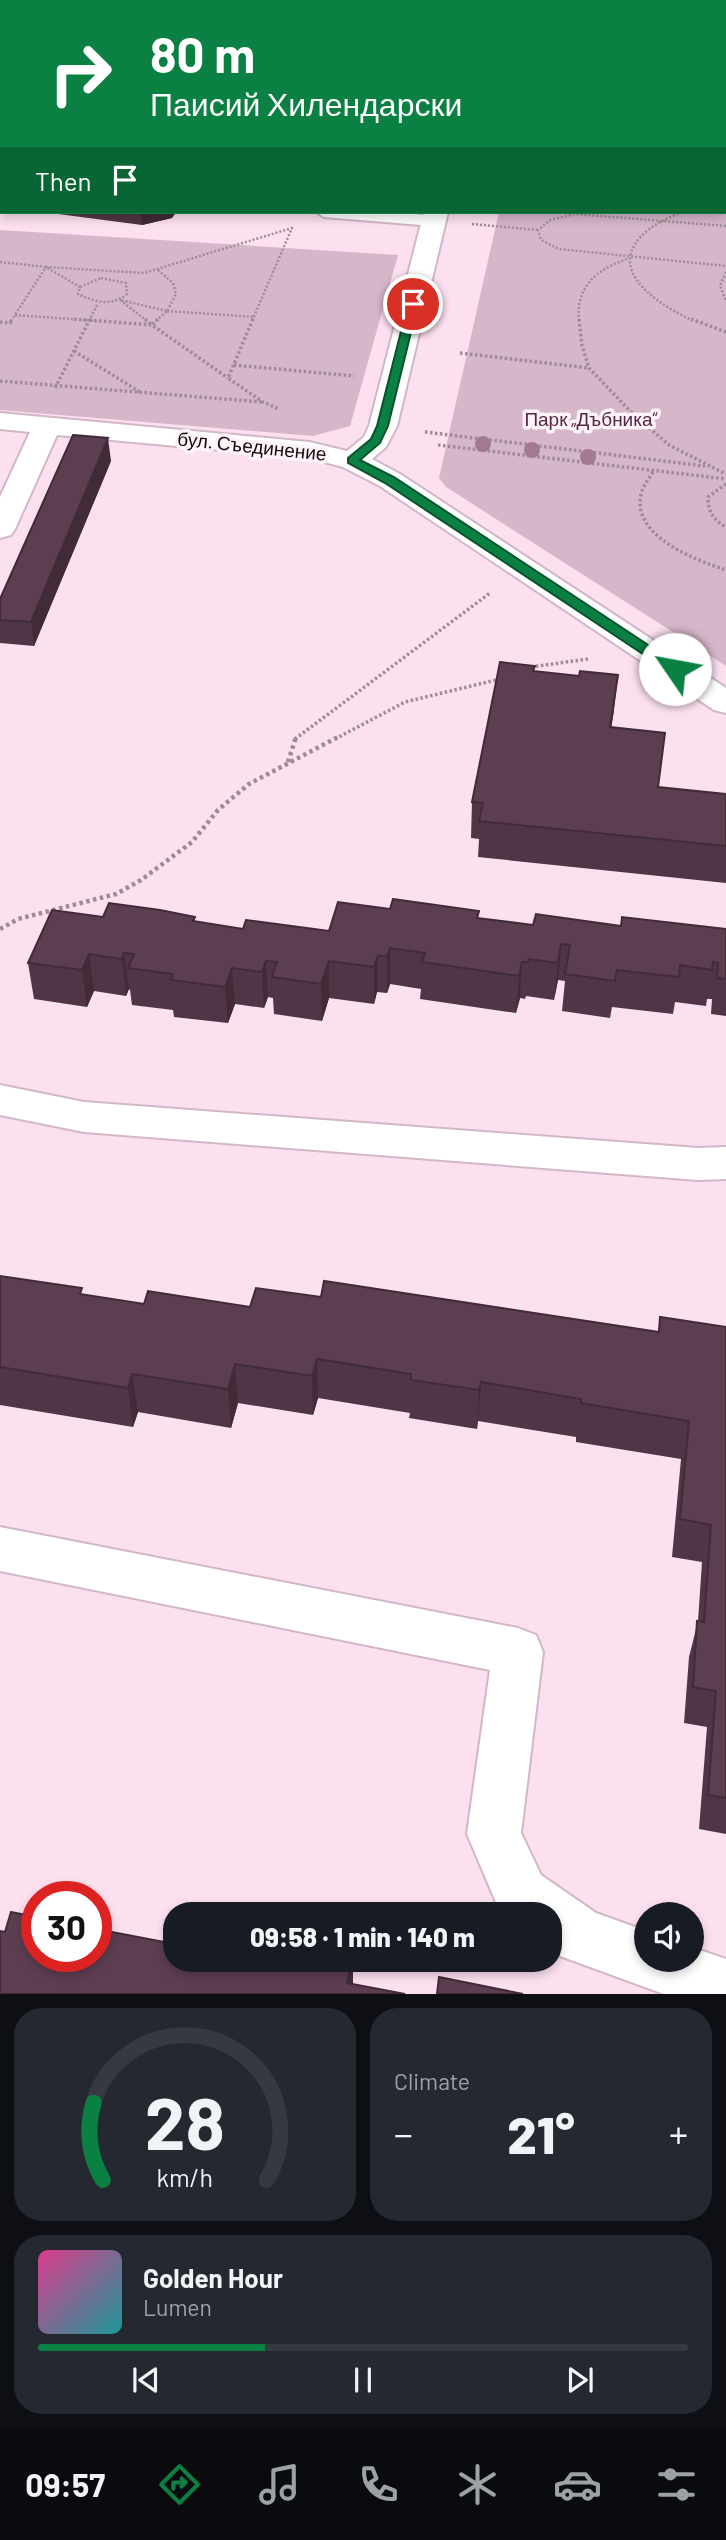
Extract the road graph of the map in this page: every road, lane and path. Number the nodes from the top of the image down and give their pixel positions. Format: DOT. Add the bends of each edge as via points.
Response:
graph roads {
  1 [pos="380,214"];
  2 [pos="676,214"];
  3 [pos="435,216"];
  4 [pos="658,221"];
  5 [pos="489,225"];
  6 [pos="726,226"];
  7 [pos="538,230"];
  8 [pos="630,257"];
  9 [pos="0,262"];
  10 [pos="726,266"];
  11 [pos="46,267"];
  12 [pos="157,269"];
  13 [pos="726,272"];
  14 [pos="80,287"];
  15 [pos="120,300"];
  16 [pos="726,301"];
  17 [pos="97,303"];
  18 [pos="169,309"];
  19 [pos="15,315"];
  20 [pos="255,317"];
  21 [pos="90,321"];
  22 [pos="0,322"];
  23 [pos="152,326"];
  24 [pos="726,332"];
  25 [pos="74,351"];
  26 [pos="460,354"];
  27 [pos="234,365"];
  28 [pos="589,368"];
  29 [pos="358,376"];
  30 [pos="228,378"];
  31 [pos="0,382"];
  32 [pos="56,385"];
  33 [pos="141,392"];
  34 [pos="51,396"];
  35 [pos="0,421"];
  36 [pos="47,425"];
  37 [pos="441,434"];
  38 [pos="438,445"];
  39 [pos="353,461"];
  40 [pos="709,466"];
  41 [pos="654,471"];
  42 [pos="726,479"];
  43 [pos="726,527"];
  44 [pos="0,529"];
  45 [pos="726,569"];
  46 [pos="494,591"];
  47 [pos="600,657"];
  48 [pos="523,670"];
  49 [pos="511,675"];
  50 [pos="726,703"];
  51 [pos="287,763"];
  52 [pos="0,929"];
  53 [pos="0,1100"];
  54 [pos="726,1163"];
  55 [pos="0,1549"];
  56 [pos="530,1902"];
  57 [pos="562,1924"];
  58 [pos="634,1955"];
  59 [pos="681,1972"];
  60 [pos="726,1988"];
  1 -- 3 [label="lane"];
  2 -- 4 [label="path"];
  3 -- 39 [label="street" via="383,426 376,441"];
  4 -- 6 [label="path"];
  4 -- 7 [label="path" via="575,214 556,216"];
  4 -- 8 [label="path" via="636,240"];
  5 -- 7 [label="path"];
  7 -- 8 [label="path" via="541,240 559,249"];
  8 -- 10 [label="path"];
  8 -- 24 [label="path" via="629,269 645,293 685,318"];
  8 -- 28 [label="path" via="605,267 588,281 578,313"];
  9 -- 11 [label="path"];
  11 -- 12 [label="path" via="144,273"];
  11 -- 14 [label="path"];
  11 -- 19 [label="path"];
  12 -- 18 [label="path" via="173,283 176,294"];
  12 -- 20 [label="path" via="292,228"];
  13 -- 16 [label="path" via="719,290"];
  14 -- 15 [label="path" via="101,278 117,280 128,287"];
  14 -- 17 [label="path" via="78,294"];
  15 -- 17 [label="path"];
  15 -- 18 [label="path" via="139,308"];
  15 -- 23 [label="path"];
  17 -- 21 [label="path"];
  18 -- 20 [label="path"];
  18 -- 23 [label="path"];
  19 -- 21 [label="path"];
  19 -- 22 [label="path" via="10,323"];
  20 -- 27 [label="path"];
  21 -- 23 [label="path"];
  21 -- 25 [label="path"];
  23 -- 30 [label="path"];
  25 -- 32 [label="path"];
  25 -- 33 [label="path"];
  26 -- 28 [label="path"];
  27 -- 29 [label="path"];
  27 -- 30 [label="path"];
  28 -- 40 [label="path" via="669,445"];
  30 -- 33 [label="path" via="263,402"];
  31 -- 32 [label="path"];
  32 -- 33 [label="path"];
  32 -- 34 [label="path"];
  35 -- 36 [label="street, бул. Съединение"];
  36 -- 39 [label="street, бул. Съединение" via="309,450"];
  36 -- 44 [label="street"];
  37 -- 40 [label="path"];
  38 -- 41 [label="path"];
  39 -- 50 [label="street, бул. Съединение" via="390,480"];
  40 -- 42 [label="path"];
  41 -- 42 [label="path"];
  41 -- 45 [label="path" via="639,495 645,522 670,546"];
  42 -- 43 [label="path" via="708,497 708,510"];
  46 -- 51 [label="path" via="295,738"];
  47 -- 48 [label="path"];
  49 -- 51 [label="path" via="405,702"];
  51 -- 52 [label="path" via="249,784 218,810 192,842 141,880 116,894 18,919"];
  53 -- 54 [label="street" via="84,1118"];
  55 -- 56 [label="street" via="518,1652 494,1834 520,1895"];
  57 -- 58 [label="street" via="580,1936"];
  59 -- 60 [label="street"];
}
